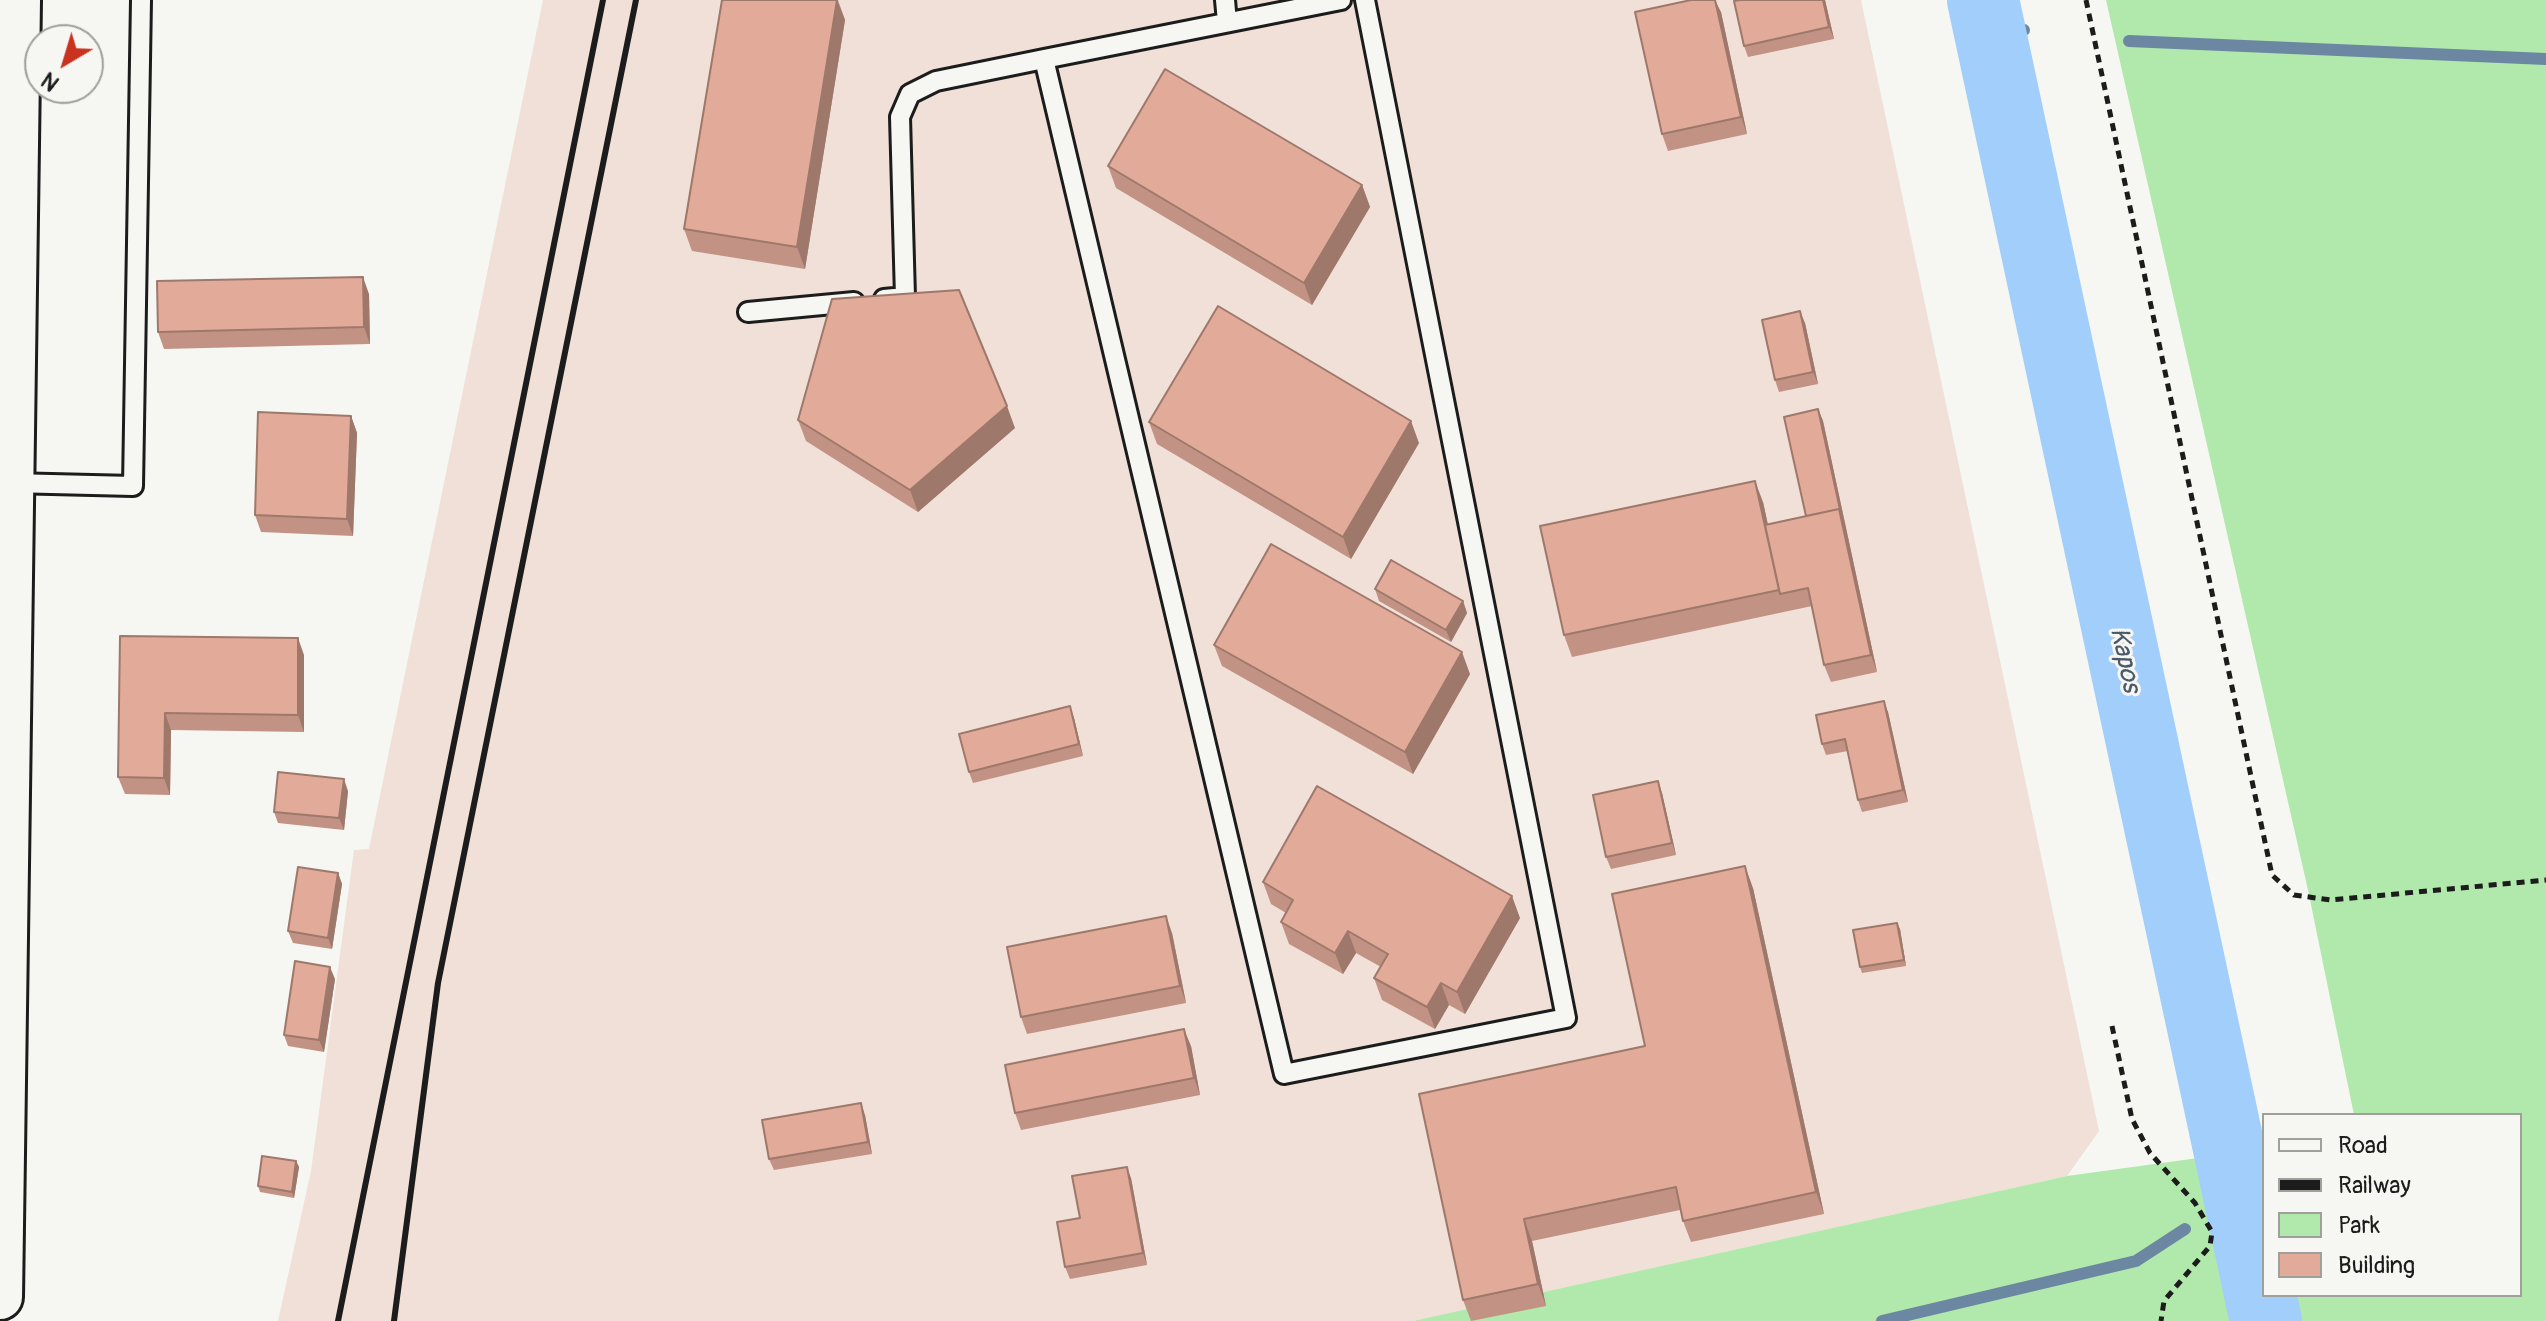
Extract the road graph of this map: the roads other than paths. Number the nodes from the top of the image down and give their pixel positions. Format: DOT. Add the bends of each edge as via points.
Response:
graph roads {
  1 [pos="18,0"];
  2 [pos="141,0"];
  3 [pos="1225,0"];
  4 [pos="1341,0"];
  5 [pos="1365,0"];
  6 [pos="1227,22"];
  7 [pos="1044,59"];
  8 [pos="748,312"];
  9 [pos="10,483"];
  10 [pos="0,1297"];
  1 -- 9 [label="street"];
  2 -- 9 [label="lane" via="133,486"];
  3 -- 6 [label="lane"];
  4 -- 6 [label="lane"];
  5 -- 7 [label="lane" via="1566,1018 1284,1074"];
  6 -- 7 [label="lane"];
  7 -- 8 [label="lane" via="936,81 910,94 900,117 905,297"];
  9 -- 10 [label="street"];
}
